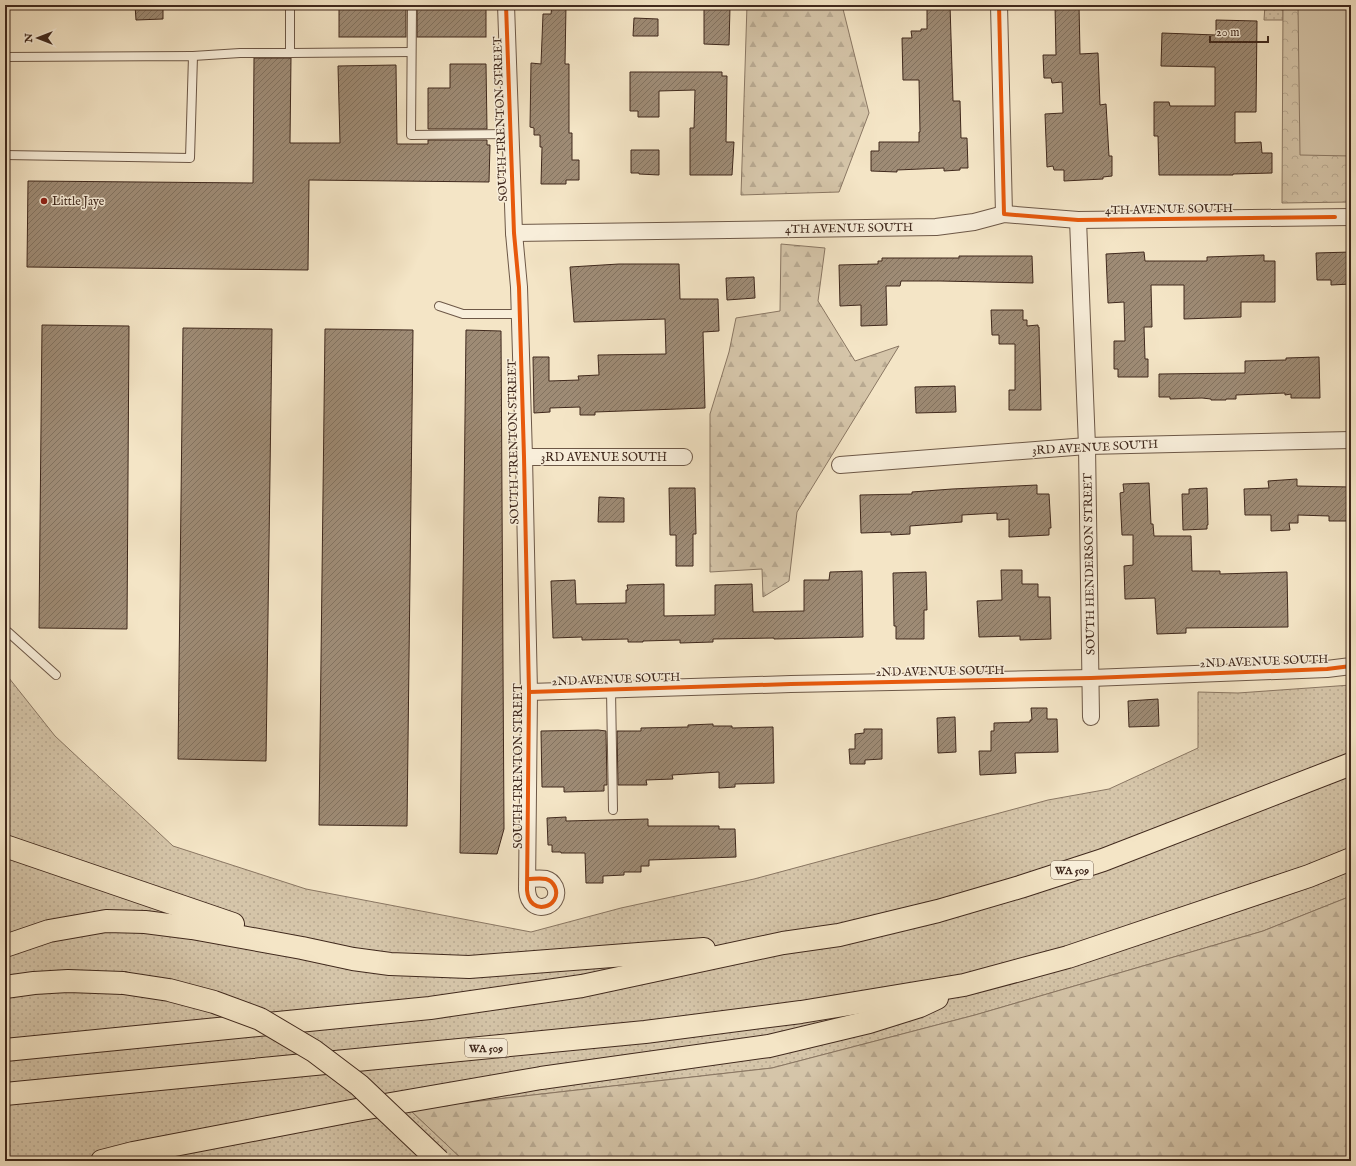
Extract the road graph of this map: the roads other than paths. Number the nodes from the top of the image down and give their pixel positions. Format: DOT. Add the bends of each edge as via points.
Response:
graph roads {
  1 [pos="290,5"];
  2 [pos="412,5"];
  3 [pos="506,5"];
  4 [pos="999,5"];
  5 [pos="411,52"];
  6 [pos="290,53"];
  7 [pos="193,56"];
  8 [pos="5,57"];
  9 [pos="510,134"];
  10 [pos="5,155"];
  11 [pos="1004,214"];
  12 [pos="1351,217"];
  13 [pos="1078,220"];
  14 [pos="514,233"];
  15 [pos="439,306"];
  16 [pos="520,314"];
  17 [pos="1351,440"];
  18 [pos="1087,446"];
  19 [pos="524,457"];
  20 [pos="684,457"];
  21 [pos="840,465"];
  22 [pos="8,632"];
  23 [pos="1351,666"];
  24 [pos="56,675"];
  25 [pos="1091,678"];
  26 [pos="611,690"];
  27 [pos="529,692"];
  28 [pos="1091,717"];
  29 [pos="1351,764"];
  30 [pos="614,810"];
  31 [pos="5,846"];
  32 [pos="1351,859"];
  33 [pos="527,879"];
  34 [pos="783,943"];
  35 [pos="5,946"];
  36 [pos="302,948"];
  37 [pos="964,985"];
  38 [pos="5,987"];
  39 [pos="5,1050"];
  40 [pos="5,1094"];
  41 [pos="102,1161"];
  42 [pos="439,1161"];
  1 -- 6 [label="lane"];
  2 -- 5 [label="lane"];
  3 -- 9 [label="street, SOUTH TRENTON STREET"];
  4 -- 11 [label="street"];
  5 -- 6 [label="lane"];
  5 -- 9 [label="lane" via="411,135"];
  6 -- 7 [label="lane"];
  7 -- 8 [label="lane"];
  7 -- 10 [label="lane" via="190,158"];
  9 -- 14 [label="street, SOUTH TRENTON STREET"];
  11 -- 13 [label="street, 4TH AVENUE SOUTH"];
  11 -- 14 [label="street, 4TH AVENUE SOUTH" via="974,222 936,227"];
  12 -- 13 [label="street, 4TH AVENUE SOUTH"];
  13 -- 18 [label="street, SOUTH HENDERSON STREET"];
  14 -- 16 [label="street, SOUTH TRENTON STREET"];
  15 -- 16 [label="lane" via="463,314"];
  16 -- 19 [label="street, SOUTH TRENTON STREET"];
  17 -- 18 [label="street, 3RD AVENUE SOUTH"];
  18 -- 21 [label="street, 3RD AVENUE SOUTH"];
  18 -- 25 [label="street, SOUTH HENDERSON STREET"];
  19 -- 20 [label="street, 3RD AVENUE SOUTH"];
  19 -- 27 [label="street, SOUTH TRENTON STREET"];
  22 -- 24 [label="lane"];
  23 -- 25 [label="street, 2ND AVENUE SOUTH"];
  25 -- 26 [label="street, 2ND AVENUE SOUTH"];
  25 -- 28 [label="street, SOUTH HENDERSON STREET"];
  26 -- 27 [label="street, 2ND AVENUE SOUTH"];
  26 -- 30 [label="lane"];
  27 -- 33 [label="street, SOUTH TRENTON STREET"];
  29 -- 34 [label="highway, WA 509" via="1103,860 1020,887 938,911 839,935"];
  31 -- 36 [label="highway"];
  32 -- 37 [label="highway, WA 509" via="1309,876 1068,957"];
  34 -- 36 [label="highway" via="469,967 390,964"];
  34 -- 39 [label="highway, WA 509" via="589,985 493,1000"];
  35 -- 36 [label="highway" via="50,931 106,921 144,922 192,928"];
  37 -- 40 [label="highway, WA 509" via="801,1012 645,1032"];
  37 -- 41 [label="highway" via="920,1006 869,1022 769,1046 510,1084 362,1109"];
  38 -- 42 [label="highway, bridge" via="68,981 123,983 169,990 214,1002 260,1020 314,1051 359,1085"];
}
